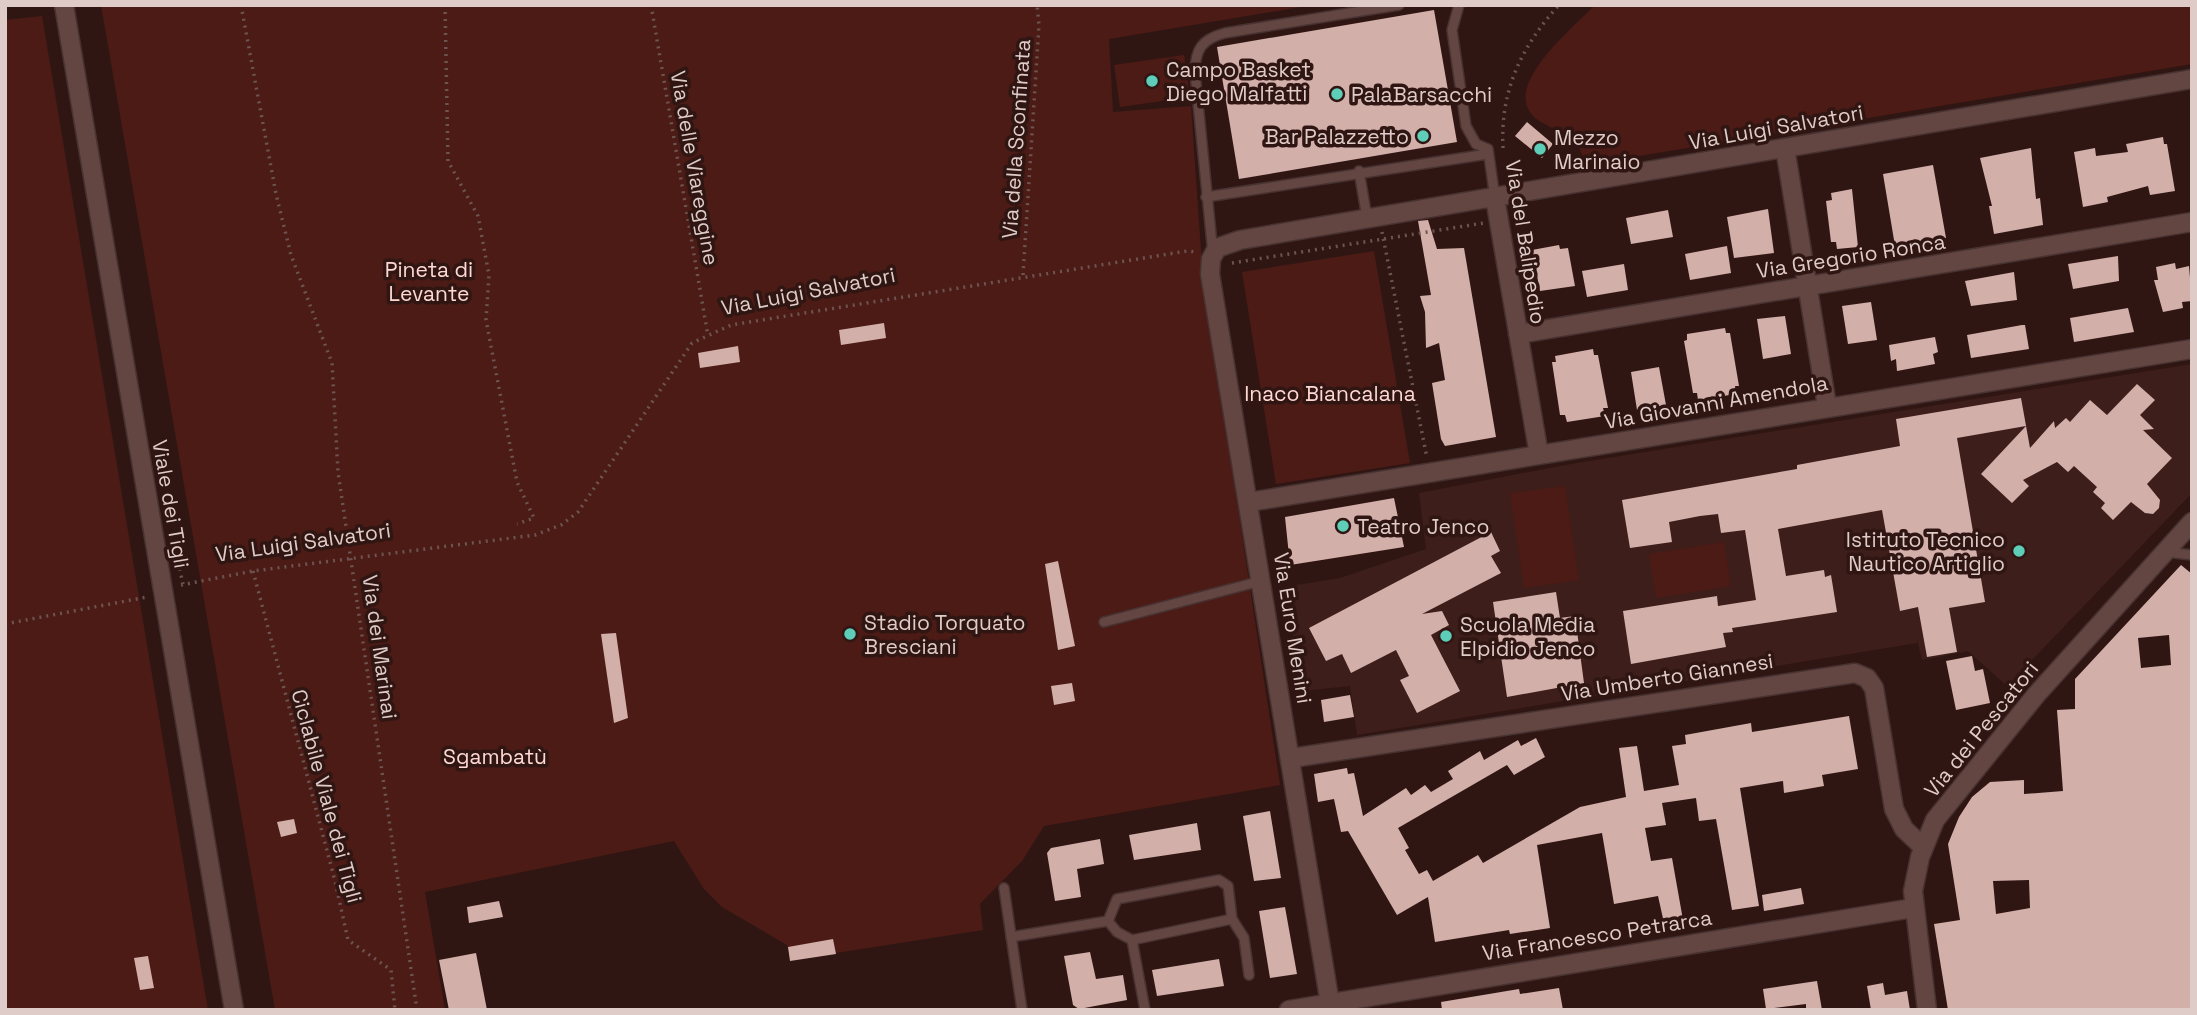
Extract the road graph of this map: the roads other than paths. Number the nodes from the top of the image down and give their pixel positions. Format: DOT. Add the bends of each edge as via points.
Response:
graph roads {
  1 [pos="64,5"];
  2 [pos="1399,5"];
  3 [pos="1460,5"];
  4 [pos="2192,79"];
  5 [pos="1785,148"];
  6 [pos="1488,154"];
  7 [pos="1359,172"];
  8 [pos="1206,197"];
  9 [pos="1494,198"];
  10 [pos="1373,217"];
  11 [pos="2192,222"];
  12 [pos="1220,259"];
  13 [pos="1808,286"];
  14 [pos="1518,334"];
  15 [pos="2192,349"];
  16 [pos="1827,406"];
  17 [pos="1539,455"];
  18 [pos="1249,502"];
  19 [pos="2192,522"];
  20 [pos="2164,552"];
  21 [pos="2192,555"];
  22 [pos="1263,581"];
  23 [pos="1104,622"];
  24 [pos="1292,758"];
  25 [pos="1923,847"];
  26 [pos="1004,888"];
  27 [pos="1913,908"];
  28 [pos="1232,919"];
  29 [pos="1108,921"];
  30 [pos="1011,937"];
  31 [pos="1132,940"];
  32 [pos="1249,975"];
  33 [pos="1331,1006"];
  34 [pos="233,1010"];
  35 [pos="1022,1010"];
  36 [pos="1145,1010"];
  37 [pos="1289,1010"];
  38 [pos="1927,1010"];
  1 -- 34 [label="street, Viale dei Tigli"];
  2 -- 8 [label="lane" via="1206,39 1195,61"];
  3 -- 6 [label="lane, Via del Balipedio" via="1452,30 1466,126"];
  4 -- 5 [label="street, Via Luigi Salvatori"];
  5 -- 9 [label="street, Via Luigi Salvatori"];
  5 -- 13 [label="street"];
  6 -- 7 [label="lane"];
  6 -- 9 [label="lane, Via del Balipedio"];
  7 -- 8 [label="lane"];
  7 -- 10 [label="lane"];
  8 -- 12 [label="lane"];
  9 -- 10 [label="street, Via Luigi Salvatori"];
  9 -- 14 [label="street, Via del Balipedio"];
  10 -- 12 [label="street, Via Luigi Salvatori" via="1240,240 1219,246"];
  11 -- 13 [label="street, Via Gregorio Ronca"];
  12 -- 18 [label="street, Via Euro Menini" via="1210,274"];
  13 -- 14 [label="street, Via Gregorio Ronca"];
  13 -- 16 [label="street"];
  14 -- 17 [label="street, Via del Balipedio"];
  15 -- 16 [label="street, Via Giovanni Amendola"];
  16 -- 17 [label="street, Via Giovanni Amendola"];
  17 -- 18 [label="street, Via Giovanni Amendola"];
  18 -- 22 [label="street, Via Euro Menini"];
  19 -- 20 [label="street, Via dei Pescatori"];
  20 -- 21 [label="lane"];
  20 -- 25 [label="street, Via dei Pescatori" via="1989,751 1942,810"];
  22 -- 23 [label="lane"];
  22 -- 24 [label="street, Via Euro Menini"];
  24 -- 25 [label="street, Via Umberto Giannesi" via="1855,673 1867,678 1874,688 1897,817"];
  24 -- 33 [label="street, Via Euro Menini"];
  25 -- 27 [label="street, Via dei Pescatori"];
  26 -- 30 [label="lane"];
  27 -- 33 [label="street, Via Francesco Petrarca"];
  27 -- 38 [label="street, Via dei Pescatori"];
  28 -- 29 [label="lane" via="1228,886 1219,880 1117,899"];
  28 -- 31 [label="lane"];
  28 -- 32 [label="lane" via="1244,938"];
  29 -- 30 [label="lane"];
  29 -- 31 [label="lane"];
  30 -- 35 [label="lane"];
  31 -- 36 [label="lane"];
  33 -- 37 [label="street, Via Francesco Petrarca"];
}
